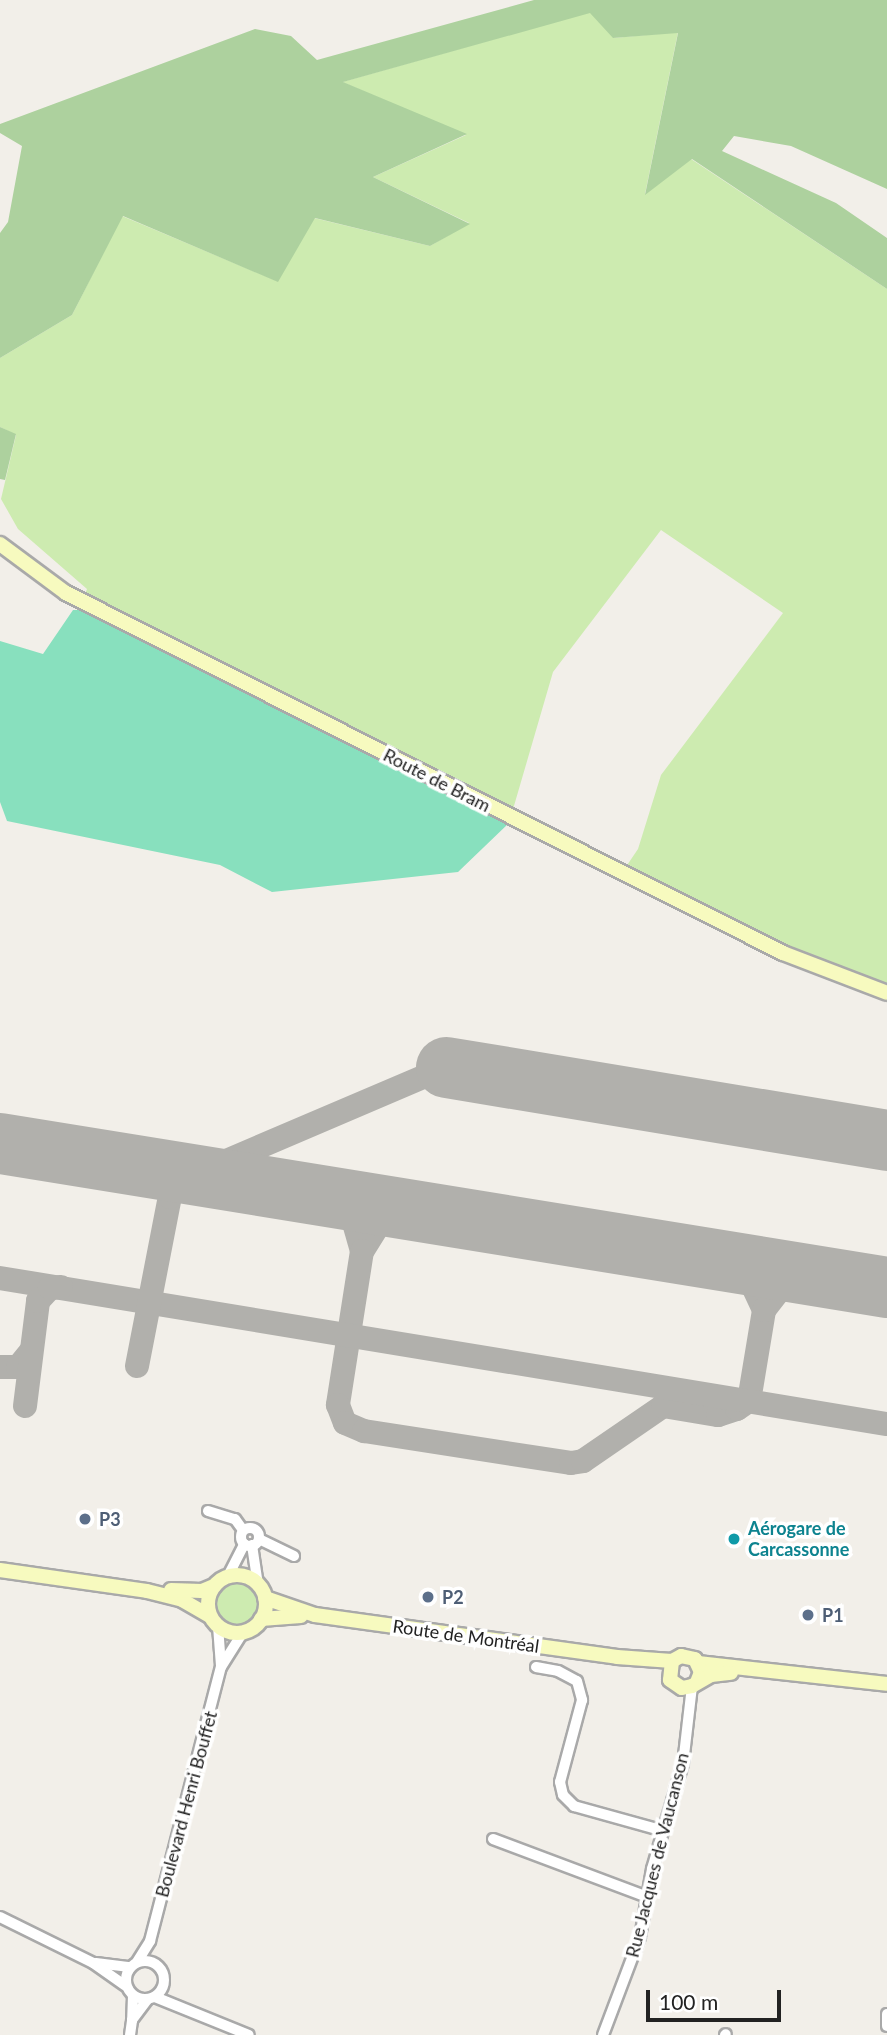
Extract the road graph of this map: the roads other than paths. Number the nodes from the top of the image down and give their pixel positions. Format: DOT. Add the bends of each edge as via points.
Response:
graph roads {
  1 [pos="0,544"];
  2 [pos="887,993"];
  3 [pos="208,1510"];
  4 [pos="243,1530"];
  5 [pos="252,1543"];
  6 [pos="294,1556"];
  7 [pos="0,1570"];
  8 [pos="228,1576"];
  9 [pos="214,1586"];
  10 [pos="147,1591"];
  11 [pos="262,1591"];
  12 [pos="315,1615"];
  13 [pos="261,1619"];
  14 [pos="214,1621"];
  15 [pos="243,1632"];
  16 [pos="698,1663"];
  17 [pos="221,1667"];
  18 [pos="536,1667"];
  19 [pos="670,1668"];
  20 [pos="761,1671"];
  21 [pos="887,1684"];
  22 [pos="689,1685"];
  23 [pos="664,1831"];
  24 [pos="494,1839"];
  25 [pos="647,1897"];
  26 [pos="0,1917"];
  27 [pos="150,1941"];
  28 [pos="93,1963"];
  29 [pos="156,1964"];
  30 [pos="134,1965"];
  31 [pos="164,1982"];
  32 [pos="125,1985"];
  33 [pos="132,1996"];
  34 [pos="151,1998"];
  35 [pos="177,2002"];
  36 [pos="887,2014"];
  37 [pos="132,2020"];
  38 [pos="887,2026"];
  39 [pos="130,2035"];
  40 [pos="249,2035"];
  41 [pos="603,2035"];
  1 -- 2 [label="main road, Route de Bram" via="66,593 783,953"];
  3 -- 4 [label="street" via="235,1519"];
  4 -- 5 [label="street"];
  4 -- 5 [label="street" via="254,1528"];
  5 -- 6 [label="street"];
  5 -- 8 [label="street"];
  5 -- 11 [label="street"];
  7 -- 10 [label="main road"];
  8 -- 9 [label="main road"];
  8 -- 11 [label="main road" via="244,1576"];
  9 -- 10 [label="main road" via="202,1591"];
  9 -- 14 [label="main road" via="208,1601"];
  10 -- 14 [label="main road" via="182,1600"];
  11 -- 12 [label="main road, Route de Montréal"];
  11 -- 13 [label="main road"];
  12 -- 13 [label="main road, Route de Montréal"];
  12 -- 19 [label="main road, Route de Montréal"];
  13 -- 15 [label="main road"];
  14 -- 15 [label="main road"];
  14 -- 17 [label="street, Boulevard Henri Bouffet"];
  15 -- 17 [label="street, Boulevard Henri Bouffet"];
  16 -- 19 [label="main road, Route de Montréal" via="687,1656"];
  16 -- 20 [label="main road"];
  16 -- 22 [label="main road"];
  17 -- 27 [label="street, Boulevard Henri Bouffet"];
  18 -- 23 [label="street" via="558,1671 577,1682 582,1700 560,1782 563,1795 574,1806"];
  19 -- 22 [label="main road"];
  20 -- 21 [label="main road"];
  20 -- 22 [label="main road" via="711,1675"];
  22 -- 23 [label="street, Rue Jacques de Vaucanson" via="683,1765"];
  23 -- 25 [label="street, Rue Jacques de Vaucanson"];
  24 -- 25 [label="street"];
  25 -- 41 [label="street, Rue Jacques de Vaucanson" via="640,1937"];
  26 -- 28 [label="street"];
  27 -- 29 [label="street, Boulevard Henri Bouffet"];
  27 -- 30 [label="street, Boulevard Henri Bouffet"];
  28 -- 30 [label="street"];
  28 -- 32 [label="street"];
  29 -- 30 [label="street"];
  29 -- 31 [label="street"];
  30 -- 32 [label="street"];
  31 -- 34 [label="street"];
  31 -- 35 [label="street"];
  32 -- 33 [label="street"];
  33 -- 34 [label="street"];
  33 -- 37 [label="street"];
  34 -- 35 [label="street"];
  34 -- 37 [label="street"];
  35 -- 40 [label="street"];
  36 -- 38 [label="street"];
  37 -- 39 [label="street"];
}
